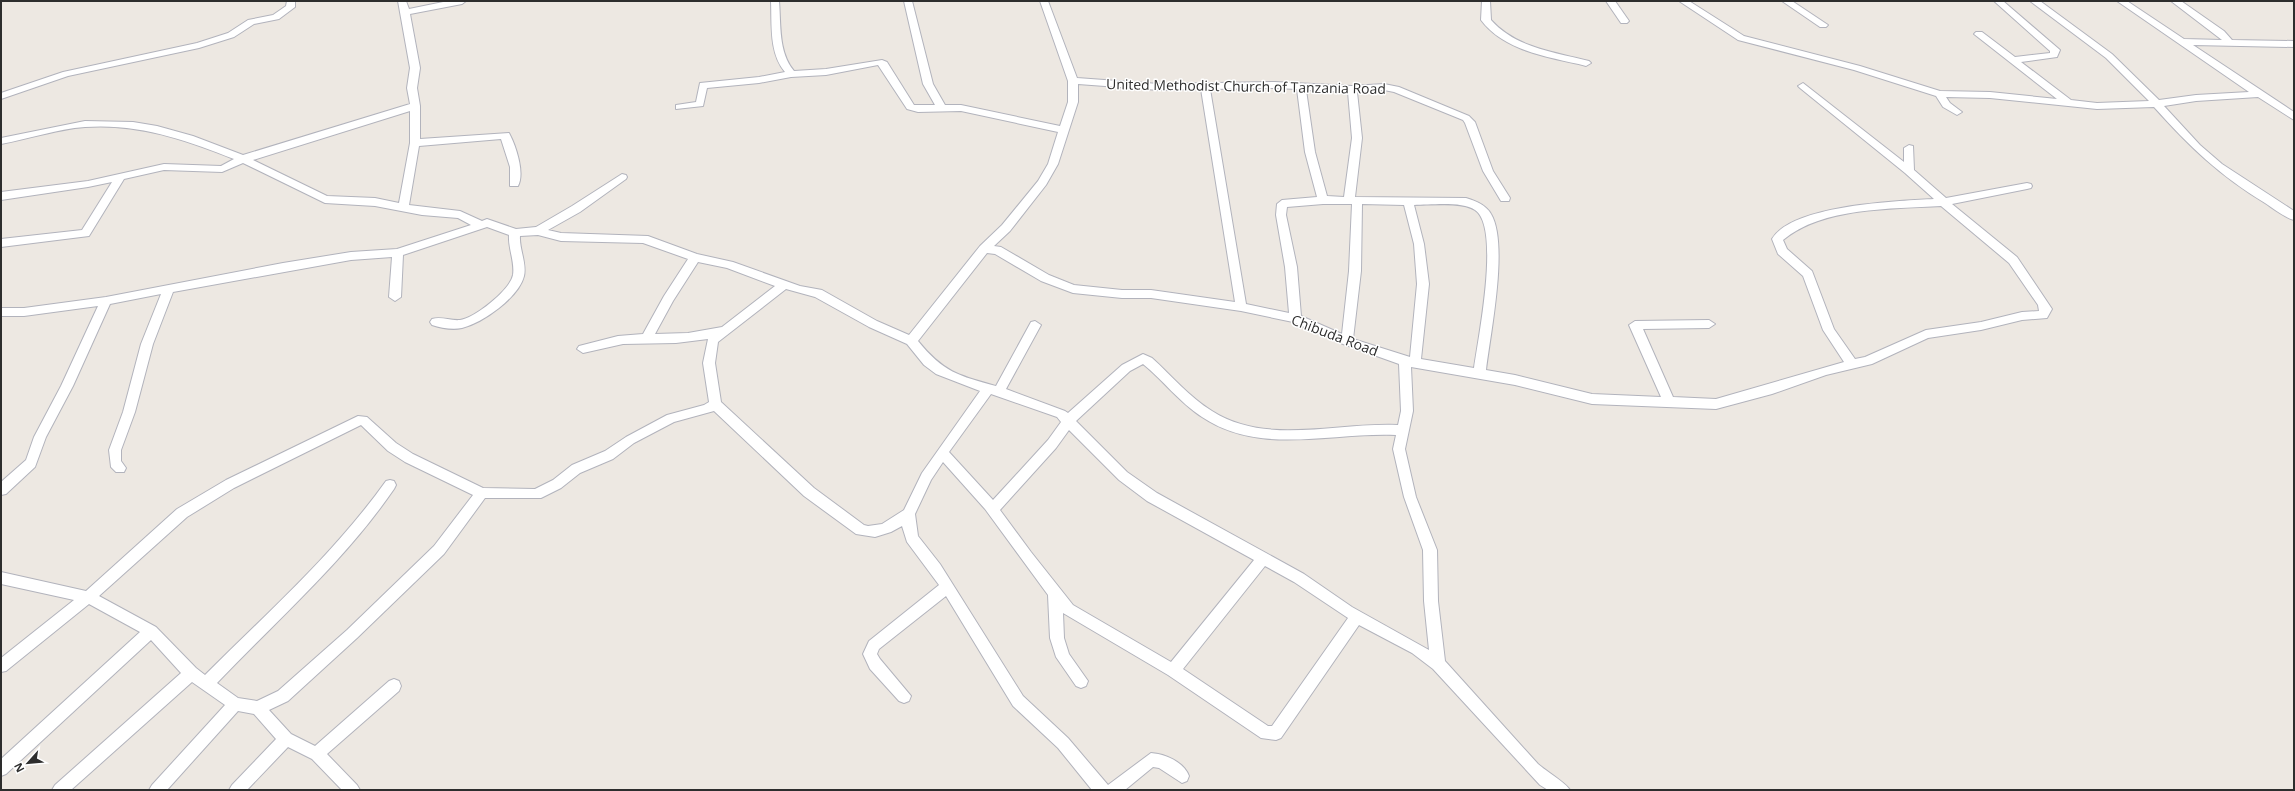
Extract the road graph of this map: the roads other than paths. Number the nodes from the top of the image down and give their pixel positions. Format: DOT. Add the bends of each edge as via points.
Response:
graph roads {
  1 [pos="291,1"];
  2 [pos="402,1"];
  3 [pos="462,1"];
  4 [pos="775,1"];
  5 [pos="908,1"];
  6 [pos="1044,1"];
  7 [pos="1486,1"];
  8 [pos="1611,1"];
  9 [pos="1683,1"];
  10 [pos="1786,1"];
  11 [pos="1998,1"];
  12 [pos="2034,1"];
  13 [pos="2121,1"];
  14 [pos="2175,1"];
  15 [pos="406,12"];
  16 [pos="1624,21"];
  17 [pos="1823,25"];
  18 [pos="1979,34"];
  19 [pos="2184,42"];
  20 [pos="2230,43"];
  21 [pos="2294,44"];
  22 [pos="2013,60"];
  23 [pos="1586,63"];
  24 [pos="791,74"];
  25 [pos="1074,81"];
  26 [pos="1301,85"];
  27 [pos="1803,86"];
  28 [pos="1205,87"];
  29 [pos="1352,89"];
  30 [pos="1938,94"];
  31 [pos="2259,94"];
  32 [pos="1,96"];
  33 [pos="2155,104"];
  34 [pos="2071,105"];
  35 [pos="415,106"];
  36 [pos="679,107"];
  37 [pos="941,107"];
  38 [pos="1957,112"];
  39 [pos="2294,117"];
  40 [pos="1064,130"];
  41 [pos="1,141"];
  42 [pos="415,144"];
  43 [pos="1909,148"];
  44 [pos="243,159"];
  45 [pos="1909,172"];
  46 [pos="120,177"];
  47 [pos="622,177"];
  48 [pos="514,184"];
  49 [pos="2027,186"];
  50 [pos="1,196"];
  51 [pos="1505,198"];
  52 [pos="1322,200"];
  53 [pos="1353,201"];
  54 [pos="1408,202"];
  55 [pos="1944,202"];
  56 [pos="403,208"];
  57 [pos="2294,216"];
  58 [pos="479,224"];
  59 [pos="538,231"];
  60 [pos="515,233"];
  61 [pos="1,243"];
  62 [pos="984,249"];
  63 [pos="398,253"];
  64 [pos="695,257"];
  65 [pos="785,284"];
  66 [pos="169,289"];
  67 [pos="395,297"];
  68 [pos="106,301"];
  69 [pos="1241,307"];
  70 [pos="1,312"];
  71 [pos="1295,318"];
  72 [pos="436,322"];
  73 [pos="1709,324"];
  74 [pos="1035,325"];
  75 [pos="723,331"];
  76 [pos="646,340"];
  77 [pos="1347,341"];
  78 [pos="911,342"];
  79 [pos="584,350"];
  80 [pos="1410,362"];
  81 [pos="1852,364"];
  82 [pos="1479,375"];
  83 [pos="993,391"];
  84 [pos="1668,402"];
  85 [pos="715,404"];
  86 [pos="1069,420"];
  87 [pos="1404,430"];
  88 [pos="942,452"];
  89 [pos="120,468"];
  90 [pos="390,485"];
  91 [pos="1,490"];
  92 [pos="482,494"];
  93 [pos="993,509"];
  94 [pos="909,514"];
  95 [pos="1263,559"];
  96 [pos="1,578"];
  97 [pos="947,587"];
  98 [pos="1055,595"];
  99 [pos="88,597"];
  100 [pos="1357,617"];
  101 [pos="151,631"];
  102 [pos="1438,664"];
  103 [pos="1,666"];
  104 [pos="1173,670"];
  105 [pos="191,673"];
  106 [pos="1081,681"];
  107 [pos="206,683"];
  108 [pos="394,686"];
  109 [pos="904,696"];
  110 [pos="235,704"];
  111 [pos="258,708"];
  112 [pos="286,739"];
  113 [pos="317,754"];
  114 [pos="1,769"];
  115 [pos="1182,776"];
  116 [pos="60,790"];
  117 [pos="157,790"];
  118 [pos="237,790"];
  119 [pos="352,790"];
  120 [pos="1102,790"];
  121 [pos="1113,790"];
  122 [pos="1562,790"];
  1 -- 32 [label="street" via="290,7 276,17 251,22 231,35 66,74"];
  2 -- 15 [label="street"];
  3 -- 15 [label="street"];
  4 -- 24 [label="street" via="779,51 782,64"];
  5 -- 37 [label="street" via="928,84"];
  6 -- 25 [label="street"];
  7 -- 23 [label="street" via="1486,20 1500,34 1534,49"];
  8 -- 16 [label="street" via="1614,11"];
  9 -- 30 [label="street" via="1741,38 1857,68"];
  10 -- 17 [label="street"];
  11 -- 22 [label="street" via="2055,50 2054,55"];
  12 -- 33 [label="street" via="2121,66"];
  13 -- 19 [label="street"];
  14 -- 20 [label="street" via="2221,33"];
  15 -- 35 [label="street" via="415,68 412,88"];
  18 -- 22 [label="street"];
  19 -- 20 [label="street"];
  19 -- 31 [label="street"];
  20 -- 21 [label="street"];
  22 -- 34 [label="street"];
  24 -- 36 [label="street" via="759,80 703,84 700,104"];
  24 -- 37 [label="street" via="826,72 879,62 884,64 910,107"];
  25 -- 28 [label="street, United Methodist Church of Tanzania Road" via="1159,87"];
  25 -- 40 [label="street" via="1073,102"];
  26 -- 28 [label="street, United Methodist Church of Tanzania Road"];
  26 -- 29 [label="street, United Methodist Church of Tanzania Road"];
  26 -- 52 [label="street" via="1310,152"];
  27 -- 45 [label="street"];
  28 -- 69 [label="street" via="1217,173 1228,219"];
  29 -- 51 [label="street, United Methodist Church of Tanzania Road" via="1375,86 1396,89 1466,118 1470,122 1483,163"];
  29 -- 53 [label="street" via="1357,130 1356,153 1350,182"];
  30 -- 34 [label="street" via="1996,96"];
  30 -- 38 [label="street" via="1946,105"];
  31 -- 33 [label="street" via="2196,98"];
  31 -- 39 [label="street"];
  33 -- 34 [label="street"];
  33 -- 57 [label="street" via="2210,159 2249,189"];
  35 -- 42 [label="street"];
  35 -- 44 [label="street"];
  37 -- 40 [label="street" via="961,108"];
  40 -- 62 [label="street" via="1053,164 1042,183 1006,228"];
  41 -- 44 [label="street" via="85,124 133,125 189,138"];
  42 -- 48 [label="street" via="505,135 515,167"];
  42 -- 56 [label="street"];
  43 -- 45 [label="street"];
  44 -- 46 [label="street" via="222,169 178,166"];
  44 -- 56 [label="street" via="325,199 367,201"];
  45 -- 55 [label="street"];
  46 -- 50 [label="street"];
  46 -- 61 [label="street" via="85,234"];
  47 -- 59 [label="street" via="576,209"];
  49 -- 55 [label="street"];
  52 -- 53 [label="street"];
  52 -- 71 [label="street" via="1288,202 1281,207 1291,267"];
  53 -- 54 [label="street"];
  53 -- 77 [label="street" via="1358,242"];
  54 -- 80 [label="street" via="1419,244 1423,284"];
  54 -- 82 [label="street" via="1466,202 1477,206 1490,221 1490,300"];
  55 -- 81 [label="street" via="1922,202 1910,206 1836,213 1794,225 1777,239 1782,251 1808,274 1829,330"];
  55 -- 81 [label="street, Chibuda Road" via="2013,260 2046,310 2043,315 2022,316 1981,326 1926,334 1868,361"];
  56 -- 58 [label="street" via="460,214"];
  58 -- 60 [label="street" via="494,223"];
  58 -- 63 [label="street"];
  59 -- 60 [label="street"];
  59 -- 64 [label="street" via="561,237 644,239"];
  60 -- 72 [label="street" via="518,277 511,291 471,320 452,324"];
  62 -- 69 [label="street, Chibuda Road" via="997,250 1045,278 1073,289 1151,294"];
  62 -- 78 [label="street"];
  63 -- 66 [label="street" via="351,256"];
  63 -- 67 [label="street"];
  64 -- 65 [label="street" via="729,265"];
  64 -- 76 [label="street"];
  65 -- 75 [label="street"];
  65 -- 78 [label="street" via="798,290 818,293"];
  66 -- 68 [label="street"];
  66 -- 89 [label="street" via="147,344 129,412 115,450 115,463"];
  68 -- 70 [label="street" via="24,312"];
  68 -- 91 [label="street" via="67,386 40,437 31,464"];
  69 -- 71 [label="street, Chibuda Road"];
  71 -- 77 [label="street, Chibuda Road"];
  73 -- 84 [label="street" via="1635,325"];
  74 -- 83 [label="street"];
  75 -- 76 [label="street" via="709,335"];
  75 -- 85 [label="street" via="713,340 709,363"];
  76 -- 79 [label="street" via="620,340"];
  77 -- 80 [label="street, Chibuda Road"];
  78 -- 83 [label="street" via="928,362 940,371"];
  80 -- 82 [label="street, Chibuda Road"];
  80 -- 87 [label="street"];
  81 -- 84 [label="street, Chibuda Road" via="1716,404"];
  82 -- 84 [label="street, Chibuda Road" via="1515,380 1592,399"];
  83 -- 86 [label="street" via="1042,406"];
  83 -- 88 [label="street"];
  85 -- 92 [label="street" via="707,409 671,418 630,440 609,455 576,469 557,484 536,494"];
  85 -- 94 [label="street" via="809,492 861,530 870,533 881,532"];
  86 -- 87 [label="street" via="1126,368 1143,358 1190,402 1215,418 1257,434 1285,436 1372,428"];
  86 -- 93 [label="street" via="1052,444"];
  86 -- 95 [label="street" via="1122,476 1152,497"];
  87 -- 102 [label="street" via="1399,449 1403,472 1430,550 1431,601"];
  88 -- 93 [label="street"];
  88 -- 94 [label="street" via="926,477"];
  90 -- 107 [label="street" via="374,511 342,550"];
  92 -- 99 [label="street" via="409,458 392,447 363,420 358,421 230,484 182,513"];
  92 -- 111 [label="street" via="439,550 352,634 283,696"];
  93 -- 98 [label="street"];
  94 -- 97 [label="street" via="912,538"];
  95 -- 100 [label="street" via="1299,578"];
  95 -- 104 [label="street"];
  96 -- 99 [label="street"];
  97 -- 109 [label="street" via="874,645 870,654 875,664"];
  97 -- 120 [label="street" via="1018,701 1063,743"];
  98 -- 104 [label="street" via="1068,608"];
  98 -- 106 [label="street" via="1057,638 1063,657"];
  99 -- 101 [label="street"];
  99 -- 103 [label="street"];
  100 -- 102 [label="street" via="1418,649"];
  100 -- 104 [label="street" via="1276,733 1266,733 1258,729"];
  101 -- 105 [label="street"];
  101 -- 114 [label="street"];
  102 -- 122 [label="street" via="1534,769 1545,780"];
  105 -- 107 [label="street"];
  105 -- 116 [label="street"];
  107 -- 110 [label="street"];
  108 -- 113 [label="street"];
  110 -- 111 [label="street"];
  110 -- 117 [label="street"];
  111 -- 112 [label="street"];
  112 -- 113 [label="street"];
  112 -- 118 [label="street"];
  113 -- 119 [label="street"];
  115 -- 121 [label="street" via="1167,763 1151,760"];
}
